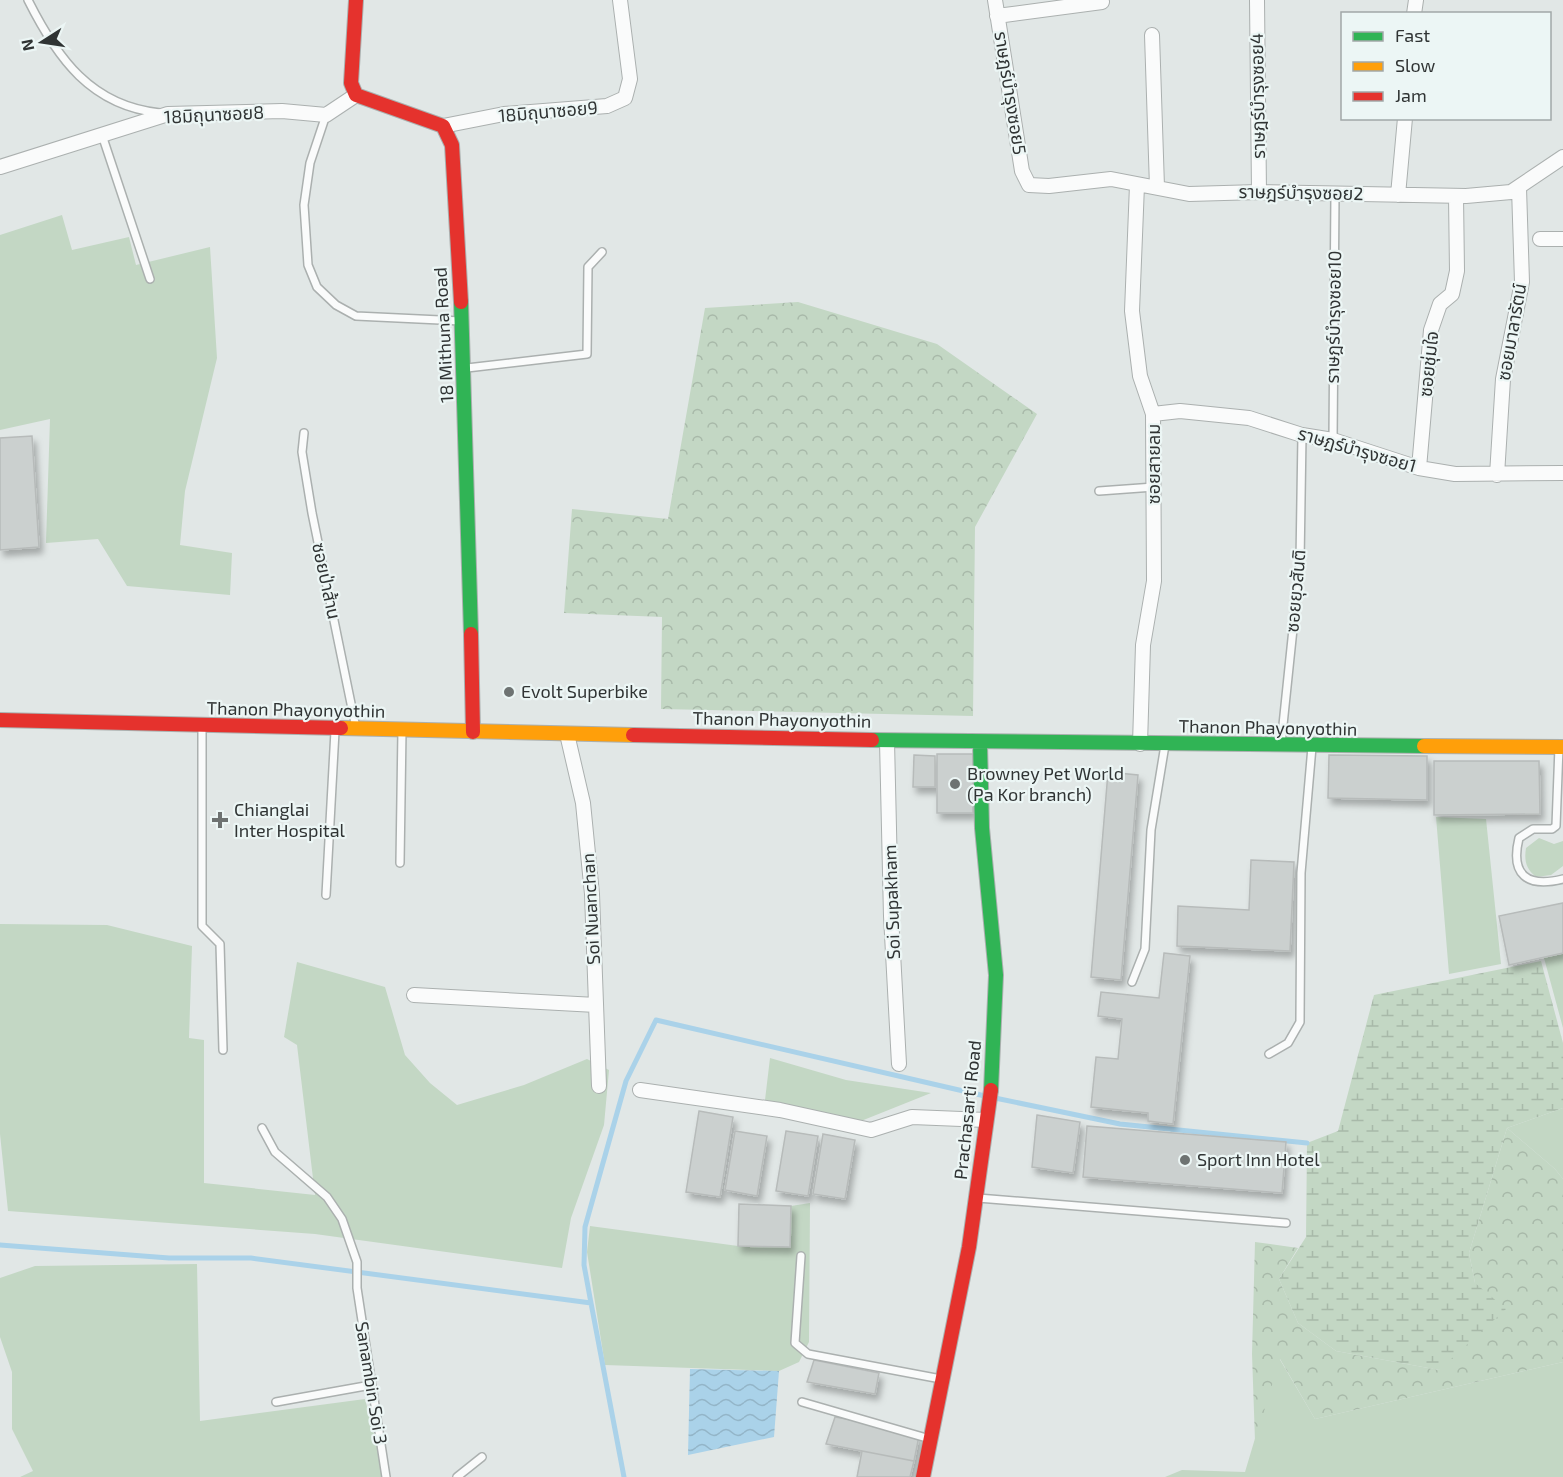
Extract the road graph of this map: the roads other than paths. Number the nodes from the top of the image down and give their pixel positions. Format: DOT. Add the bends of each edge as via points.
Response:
graph roads {
  1 [pos="28,0"];
  2 [pos="356,0"];
  3 [pos="620,0"];
  4 [pos="995,0"];
  5 [pos="1257,0"];
  6 [pos="1102,2"];
  7 [pos="998,16"];
  8 [pos="1152,35"];
  9 [pos="356,95"];
  10 [pos="168,114"];
  11 [pos="326,115"];
  12 [pos="1405,120"];
  13 [pos="443,126"];
  14 [pos="102,135"];
  15 [pos="1563,157"];
  16 [pos="0,167"];
  17 [pos="1029,185"];
  18 [pos="1137,185"];
  19 [pos="1156,187"];
  20 [pos="1519,188"];
  21 [pos="1259,192"];
  22 [pos="1335,193"];
  23 [pos="1398,195"];
  24 [pos="1456,196"];
  25 [pos="1540,239"];
  26 [pos="1563,239"];
  27 [pos="602,252"];
  28 [pos="150,279"];
  29 [pos="462,321"];
  30 [pos="465,368"];
  31 [pos="1154,414"];
  32 [pos="303,433"];
  33 [pos="1302,435"];
  34 [pos="1332,440"];
  35 [pos="1419,468"];
  36 [pos="1563,473"];
  37 [pos="1497,475"];
  38 [pos="1154,487"];
  39 [pos="1099,491"];
  40 [pos="0,720"];
  41 [pos="202,725"];
  42 [pos="336,729"];
  43 [pos="356,729"];
  44 [pos="402,730"];
  45 [pos="473,732"];
  46 [pos="567,734"];
  47 [pos="887,741"];
  48 [pos="980,743"];
  49 [pos="1140,744"];
  50 [pos="1165,745"];
  51 [pos="1280,746"];
  52 [pos="1312,747"];
  53 [pos="1561,747"];
  54 [pos="1563,827"];
  55 [pos="1552,829"];
  56 [pos="400,863"];
  57 [pos="1563,879"];
  58 [pos="326,895"];
  59 [pos="1132,982"];
  60 [pos="414,995"];
  61 [pos="596,1005"];
  62 [pos="223,1050"];
  63 [pos="1269,1054"];
  64 [pos="899,1064"];
  65 [pos="599,1086"];
  66 [pos="640,1090"];
  67 [pos="986,1120"];
  68 [pos="262,1128"];
  69 [pos="977,1198"];
  70 [pos="1286,1223"];
  71 [pos="801,1256"];
  72 [pos="941,1379"];
  73 [pos="371,1385"];
  74 [pos="276,1402"];
  75 [pos="802,1402"];
  76 [pos="930,1439"];
  77 [pos="482,1457"];
  78 [pos="386,1477"];
  79 [pos="457,1477"];
  80 [pos="923,1477"];
  1 -- 10 [label="lane" via="65,64 103,96 135,111"];
  2 -- 9 [label="main road" via="351,82"];
  3 -- 13 [label="street, 18มิถุนาซอย9" via="630,79 625,98 607,106 504,114"];
  4 -- 7 [label="street, ราษฎร์บำรุงซอย5"];
  5 -- 21 [label="street, ราษฎร์บำรุงซอย4"];
  6 -- 7 [label="street"];
  7 -- 17 [label="street, ราษฎร์บำรุงซอย5" via="1022,171"];
  8 -- 19 [label="street"];
  9 -- 11 [label="street"];
  9 -- 13 [label="main road"];
  10 -- 11 [label="street, 18มิถุนาซอย8" via="282,111"];
  10 -- 14 [label="street, 18มิถุนาซอย8"];
  11 -- 29 [label="lane" via="310,163 304,205 308,265 317,287 336,305 356,316"];
  12 -- 23 [label="street"];
  13 -- 29 [label="main road, 18 Mithuna Road" via="452,145"];
  14 -- 16 [label="street, 18มิถุนาซอย8"];
  14 -- 28 [label="lane"];
  15 -- 20 [label="street, ราษฎร์บำรุงซอย2"];
  17 -- 18 [label="street, ราษฎร์บำรุงซอย2" via="1111,179"];
  18 -- 19 [label="street, ราษฎร์บำรุงซอย2"];
  18 -- 31 [label="street, ซอยสายลม" via="1132,311 1140,376"];
  19 -- 21 [label="street, ราษฎร์บำรุงซอย2" via="1189,194"];
  20 -- 24 [label="street, ราษฎร์บำรุงซอย2"];
  20 -- 37 [label="street, ซอยมาลารัตน์" via="1522,282 1503,379"];
  21 -- 22 [label="street, ราษฎร์บำรุงซอย2"];
  22 -- 23 [label="street, ราษฎร์บำรุงซอย2"];
  22 -- 34 [label="lane, ราษฎร์บำรุงซอย10"];
  23 -- 24 [label="street, ราษฎร์บำรุงซอย2"];
  24 -- 35 [label="street, ซอยชุ่มใจ" via="1457,271 1452,294 1440,304 1431,330"];
  25 -- 26 [label="street"];
  27 -- 30 [label="lane" via="588,267 587,354"];
  29 -- 30 [label="main road, 18 Mithuna Road"];
  30 -- 45 [label="main road, 18 Mithuna Road"];
  31 -- 33 [label="street, ราษฎร์บำรุงซอย1" via="1180,411 1249,418"];
  31 -- 38 [label="street, ซอยสายลม"];
  32 -- 43 [label="lane, ซอยป่าส้าน" via="302,452 312,513"];
  33 -- 34 [label="street, ราษฎร์บำรุงซอย1"];
  33 -- 51 [label="lane, ซอยยุวสันติ" via="1300,562"];
  34 -- 35 [label="street, ราษฎร์บำรุงซอย1"];
  35 -- 37 [label="street, ราษฎร์บำรุงซอย1"];
  36 -- 37 [label="street, ราษฎร์บำรุงซอย1"];
  38 -- 39 [label="lane"];
  38 -- 49 [label="street, ซอยสายลม" via="1154,580 1143,645"];
  40 -- 41 [label="main road, Thanon Phayonyothin"];
  41 -- 42 [label="main road, Thanon Phayonyothin"];
  41 -- 62 [label="lane" via="202,926 220,944"];
  42 -- 43 [label="main road, Thanon Phayonyothin"];
  42 -- 58 [label="lane"];
  43 -- 44 [label="main road, Thanon Phayonyothin"];
  44 -- 45 [label="main road, Thanon Phayonyothin"];
  44 -- 56 [label="lane"];
  45 -- 46 [label="main road, Thanon Phayonyothin"];
  46 -- 47 [label="main road, Thanon Phayonyothin"];
  46 -- 61 [label="street, Soi Nuanchan" via="583,803 592,894"];
  47 -- 48 [label="main road, Thanon Phayonyothin"];
  47 -- 64 [label="street, Soi Supakham"];
  48 -- 49 [label="main road, Thanon Phayonyothin"];
  48 -- 67 [label="main road, Prachasarti Road" via="983,854 992,925 996,1012"];
  49 -- 50 [label="main road, Thanon Phayonyothin"];
  50 -- 51 [label="main road, Thanon Phayonyothin"];
  50 -- 59 [label="lane" via="1151,830 1145,949"];
  51 -- 52 [label="main road, Thanon Phayonyothin"];
  52 -- 53 [label="main road, Thanon Phayonyothin"];
  52 -- 63 [label="lane" via="1301,873 1300,1022 1288,1043"];
  53 -- 55 [label="lane" via="1559,802 1556,826"];
  54 -- 55 [label="lane"];
  55 -- 57 [label="lane" via="1533,830 1519,838 1516,863 1529,881"];
  60 -- 61 [label="street"];
  61 -- 65 [label="street, Soi Nuanchan"];
  66 -- 67 [label="street" via="780,1110 871,1130 912,1117"];
  67 -- 69 [label="main road, Prachasarti Road"];
  68 -- 73 [label="lane, Sanambin Soi 3" via="275,1152 332,1204 342,1219 357,1265"];
  69 -- 70 [label="lane"];
  69 -- 72 [label="main road, Prachasarti Road"];
  71 -- 72 [label="lane" via="795,1343 808,1354"];
  72 -- 76 [label="main road, Prachasarti Road"];
  73 -- 74 [label="lane"];
  73 -- 78 [label="lane, Sanambin Soi 3"];
  75 -- 76 [label="lane"];
  76 -- 80 [label="main road, Prachasarti Road"];
  77 -- 79 [label="lane"];
}
